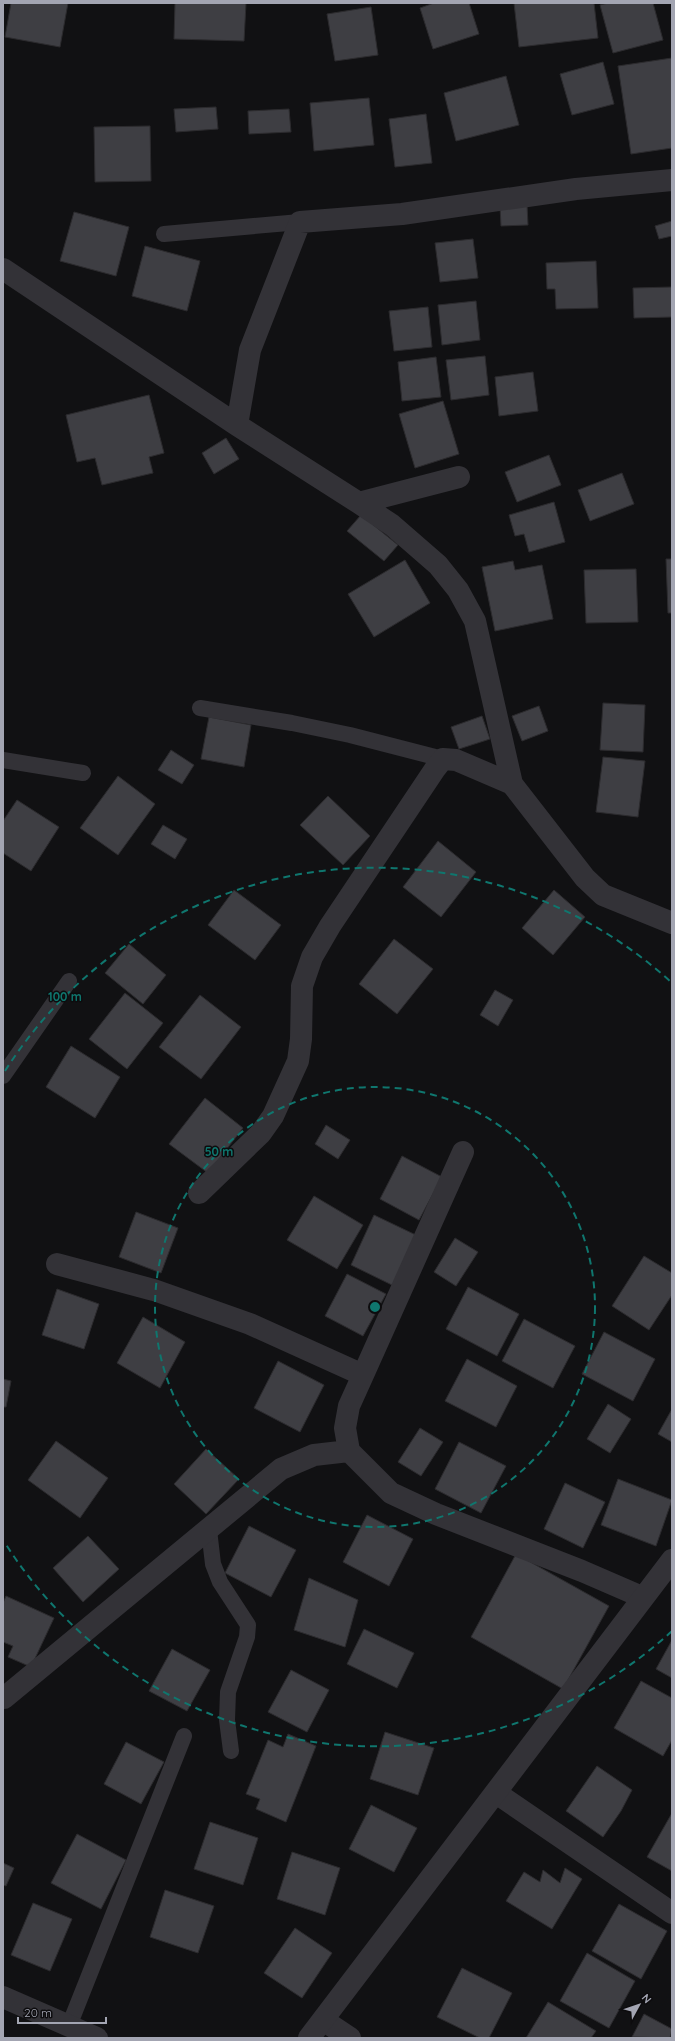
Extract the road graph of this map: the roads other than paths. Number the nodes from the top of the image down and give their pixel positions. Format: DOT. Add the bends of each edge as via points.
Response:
graph roads {
  1 [pos="672,180"];
  2 [pos="300,222"];
  3 [pos="164,234"];
  4 [pos="3,269"];
  5 [pos="237,425"];
  6 [pos="459,477"];
  7 [pos="359,502"];
  8 [pos="200,708"];
  9 [pos="443,759"];
  10 [pos="3,760"];
  11 [pos="83,773"];
  12 [pos="512,784"];
  13 [pos="672,923"];
  14 [pos="69,981"];
  15 [pos="3,1076"];
  16 [pos="463,1152"];
  17 [pos="198,1193"];
  18 [pos="57,1264"];
  19 [pos="363,1375"];
  20 [pos="349,1451"];
  21 [pos="209,1530"];
  22 [pos="672,1560"];
  23 [pos="642,1597"];
  24 [pos="4,1698"];
  25 [pos="184,1736"];
  26 [pos="231,1752"];
  27 [pos="496,1793"];
  28 [pos="672,1913"];
  29 [pos="3,1997"];
  30 [pos="323,2020"];
  31 [pos="69,2026"];
  32 [pos="97,2038"];
  33 [pos="309,2038"];
  34 [pos="350,2038"];
  1 -- 2 [label="street" via="576,189 402,214"];
  2 -- 3 [label="lane"];
  2 -- 5 [label="street" via="250,350"];
  4 -- 5 [label="street"];
  5 -- 7 [label="street"];
  6 -- 7 [label="street"];
  7 -- 12 [label="street" via="438,564 458,590 475,621"];
  8 -- 9 [label="lane" via="350,735"];
  9 -- 12 [label="street" via="456,760"];
  9 -- 17 [label="street" via="334,920 312,957 302,986 298,1061 273,1116 261,1134"];
  10 -- 11 [label="lane"];
  12 -- 13 [label="street" via="585,878 603,896"];
  14 -- 15 [label="lane"];
  16 -- 19 [label="street"];
  18 -- 19 [label="street" via="154,1290 250,1324"];
  19 -- 20 [label="street" via="349,1406 345,1428"];
  20 -- 21 [label="street" via="314,1455 281,1469"];
  20 -- 23 [label="street" via="391,1493 436,1514"];
  21 -- 24 [label="street"];
  21 -- 26 [label="lane" via="213,1564 220,1582 248,1625 247,1637 228,1692 227,1720"];
  22 -- 23 [label="street"];
  23 -- 27 [label="street"];
  25 -- 31 [label="lane"];
  27 -- 28 [label="street"];
  27 -- 30 [label="street"];
  29 -- 31 [label="street"];
  30 -- 33 [label="street"];
  30 -- 34 [label="street"];
  31 -- 32 [label="street"];
}
